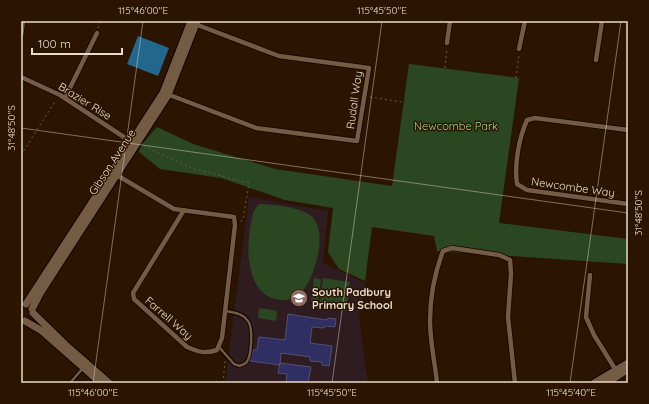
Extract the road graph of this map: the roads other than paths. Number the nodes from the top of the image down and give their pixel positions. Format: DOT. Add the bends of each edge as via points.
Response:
graph roads {
  1 [pos="23,21"];
  2 [pos="450,21"];
  3 [pos="525,21"];
  4 [pos="602,21"];
  5 [pos="194,22"];
  6 [pos="97,32"];
  7 [pos="21,36"];
  8 [pos="447,43"];
  9 [pos="519,49"];
  10 [pos="596,60"];
  11 [pos="21,77"];
  12 [pos="166,94"];
  13 [pos="65,98"];
  14 [pos="628,130"];
  15 [pos="137,144"];
  16 [pos="115,173"];
  17 [pos="628,204"];
  18 [pos="184,210"];
  19 [pos="590,275"];
  20 [pos="28,308"];
  21 [pos="226,310"];
  22 [pos="23,321"];
  23 [pos="218,347"];
  24 [pos="628,363"];
  25 [pos="84,368"];
  26 [pos="628,369"];
  27 [pos="617,373"];
  28 [pos="71,383"];
  29 [pos="101,383"];
  30 [pos="109,383"];
  31 [pos="437,383"];
  32 [pos="515,383"];
  33 [pos="594,383"];
  34 [pos="607,383"];
  1 -- 7 [label="street"];
  2 -- 8 [label="street"];
  3 -- 9 [label="street"];
  4 -- 10 [label="street"];
  5 -- 12 [label="main road, Gibson Avenue"];
  5 -- 12 [label="street, Rudall Way" via="279,56 369,68 357,141 256,128"];
  6 -- 13 [label="street"];
  11 -- 13 [label="street, Brazier Rise"];
  12 -- 15 [label="main road, Gibson Avenue"];
  13 -- 15 [label="street, Brazier Rise"];
  14 -- 17 [label="street, Newcombe Way" via="534,118 527,120 521,133 516,174 517,184 527,190"];
  15 -- 16 [label="main road, Gibson Avenue"];
  16 -- 18 [label="street" via="174,209"];
  16 -- 20 [label="main road, Gibson Avenue"];
  18 -- 21 [label="street" via="234,217"];
  18 -- 23 [label="street, Farrell Way" via="133,293 134,300 187,347 208,353 217,350"];
  19 -- 27 [label="street" via="586,317"];
  20 -- 22 [label="main road, Gibson Avenue" via="31,318"];
  20 -- 30 [label="main road"];
  21 -- 23 [label="street" via="222,338"];
  21 -- 23 [label="lane" via="242,315 251,325 248,359 240,366 234,364"];
  22 -- 25 [label="main road" via="42,331"];
  24 -- 27 [label="main road"];
  25 -- 28 [label="lane"];
  25 -- 29 [label="main road"];
  26 -- 27 [label="main road"];
  27 -- 33 [label="main road"];
  27 -- 34 [label="main road"];
  31 -- 32 [label="street" via="430,322 432,303 437,266 443,251 452,248 499,255 510,260 512,274 508,318"];
}
